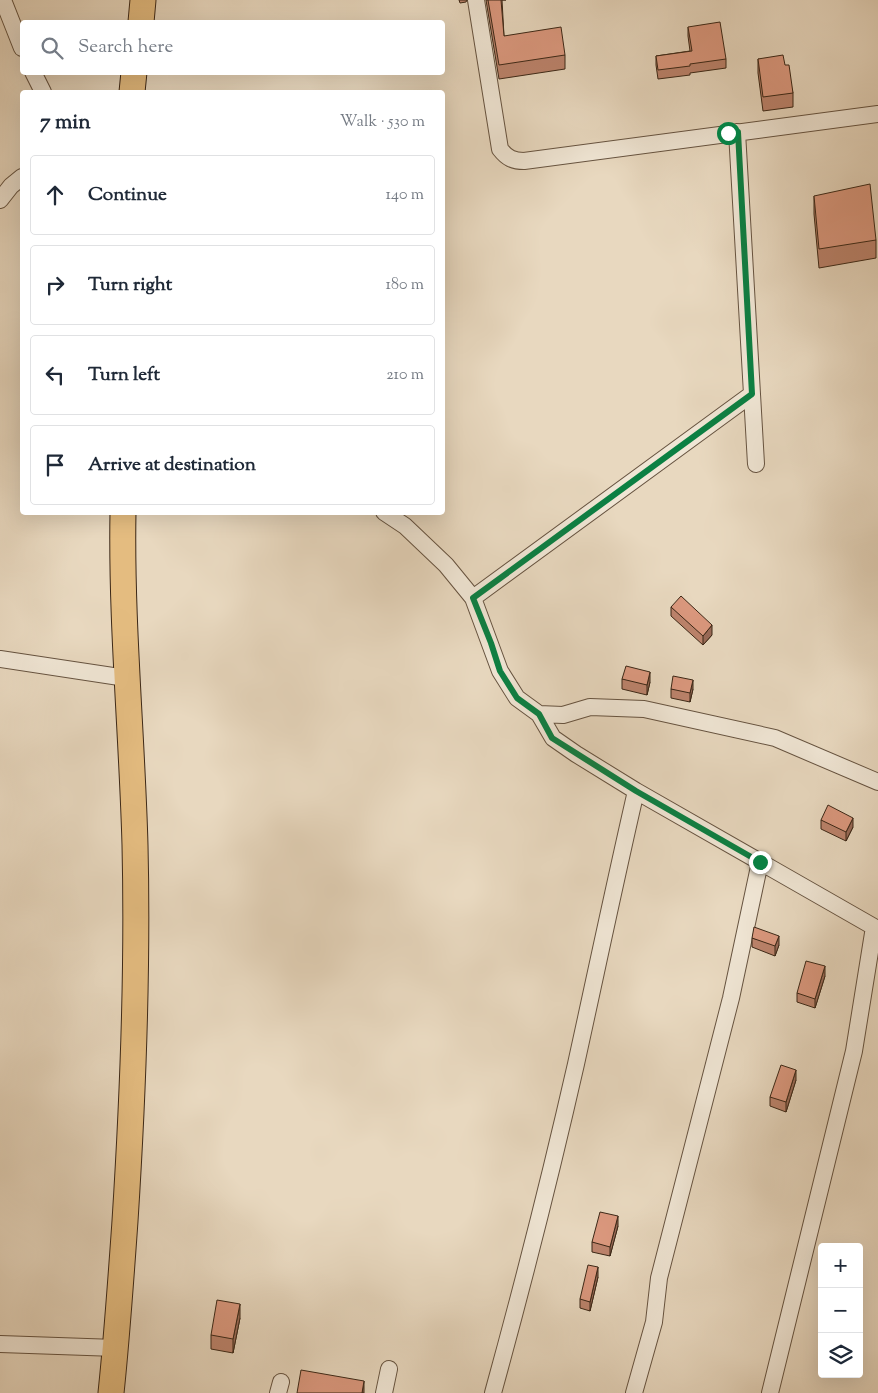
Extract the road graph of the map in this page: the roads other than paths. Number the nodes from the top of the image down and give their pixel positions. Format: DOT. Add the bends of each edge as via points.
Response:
graph roads {
  1 [pos="3,0"];
  2 [pos="144,0"];
  3 [pos="476,0"];
  4 [pos="141,20"];
  5 [pos="20,43"];
  6 [pos="34,75"];
  7 [pos="134,75"];
  8 [pos="42,90"];
  9 [pos="132,90"];
  10 [pos="878,114"];
  11 [pos="738,132"];
  12 [pos="20,179"];
  13 [pos="0,200"];
  14 [pos="752,394"];
  15 [pos="756,464"];
  16 [pos="123,515"];
  17 [pos="388,515"];
  18 [pos="473,598"];
  19 [pos="0,659"];
  20 [pos="126,678"];
  21 [pos="539,714"];
  22 [pos="878,782"];
  23 [pos="636,791"];
  24 [pos="760,862"];
  25 [pos="0,1344"];
  26 [pos="116,1348"];
  27 [pos="389,1369"];
  28 [pos="111,1393"];
  29 [pos="384,1393"];
  30 [pos="493,1393"];
  31 [pos="634,1393"];
  32 [pos="770,1393"];
  1 -- 5 [label="street"];
  2 -- 4 [label="main road"];
  3 -- 11 [label="street" via="500,148 505,156 524,161"];
  6 -- 8 [label="street"];
  7 -- 9 [label="main road"];
  10 -- 11 [label="street"];
  11 -- 14 [label="street"];
  12 -- 13 [label="street"];
  14 -- 15 [label="street"];
  14 -- 18 [label="street"];
  16 -- 20 [label="main road"];
  17 -- 18 [label="street" via="405,526 446,565"];
  18 -- 21 [label="street" via="500,671 517,698"];
  19 -- 20 [label="street"];
  20 -- 26 [label="main road" via="135,845 134,1028"];
  21 -- 22 [label="street" via="563,715 590,707 644,709 775,738"];
  21 -- 23 [label="street" via="552,738"];
  23 -- 24 [label="street"];
  23 -- 30 [label="street" via="573,1073"];
  24 -- 31 [label="street" via="731,998 659,1278 654,1322"];
  24 -- 32 [label="street" via="874,927 854,1051"];
  25 -- 26 [label="street"];
  26 -- 28 [label="main road"];
  27 -- 29 [label="street"];
}
